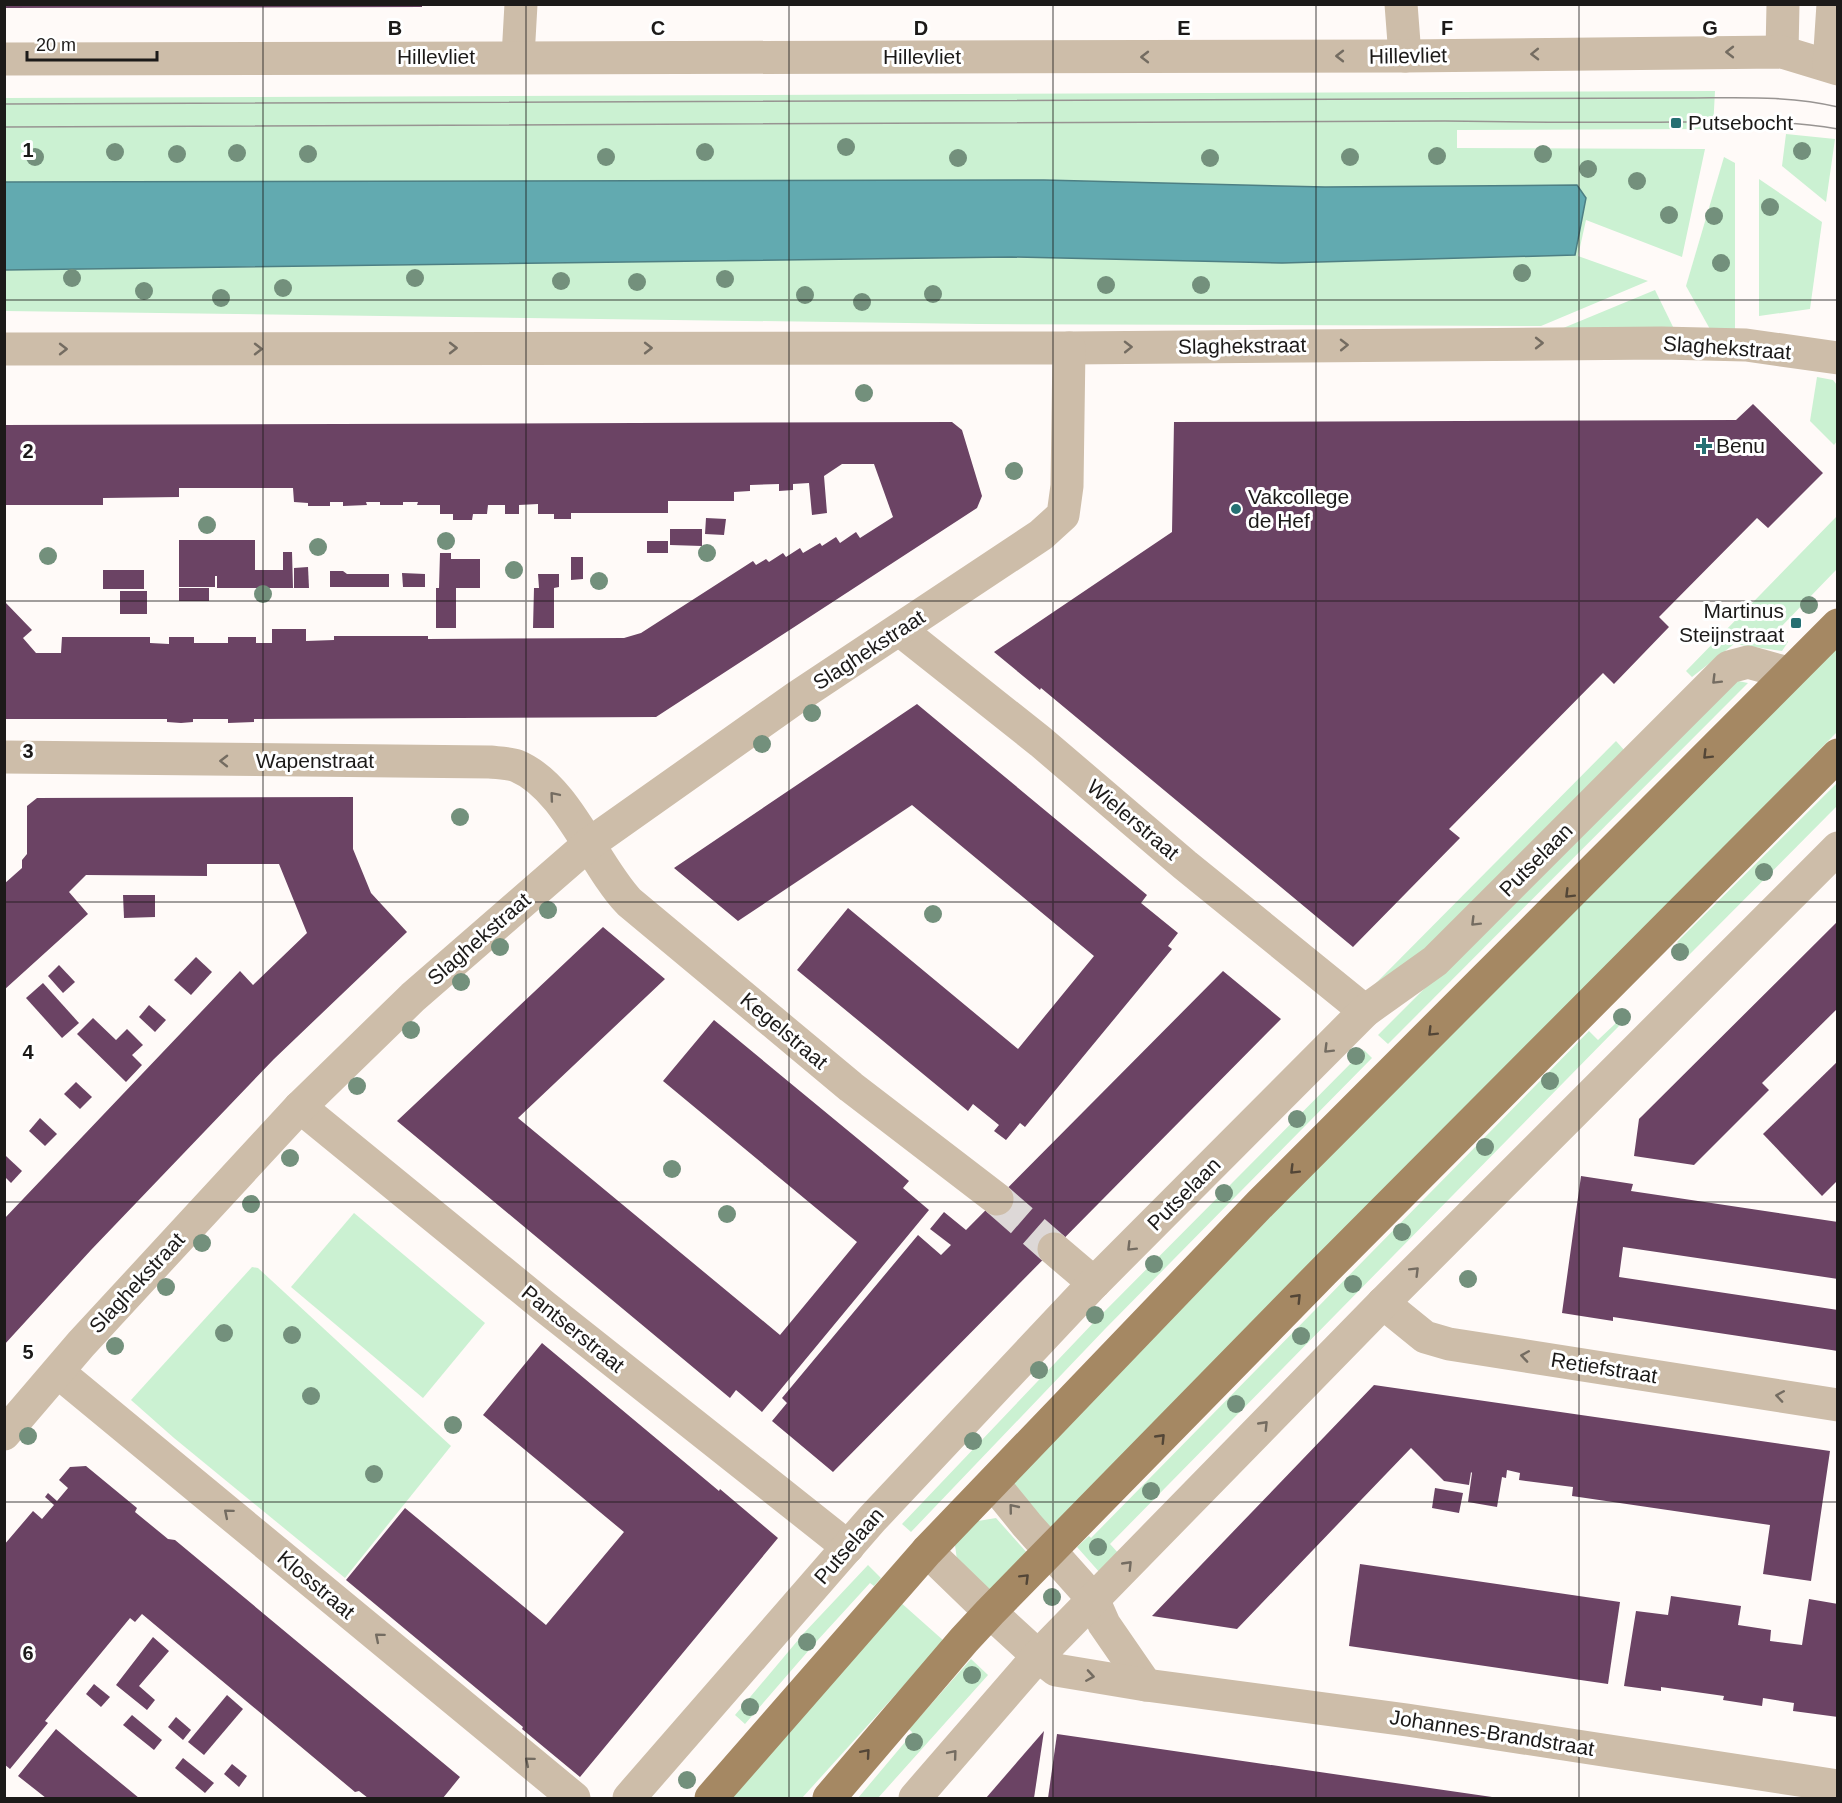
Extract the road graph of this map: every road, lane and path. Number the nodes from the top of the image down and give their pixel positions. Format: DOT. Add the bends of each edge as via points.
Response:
graph roads {
  1 [pos="521,4"];
  2 [pos="1401,4"];
  3 [pos="1783,4"];
  4 [pos="1833,4"];
  5 [pos="1782,52"];
  6 [pos="1405,56"];
  7 [pos="518,57"];
  8 [pos="4,58"];
  9 [pos="1833,67"];
  10 [pos="1069,348"];
  11 [pos="4,349"];
  12 [pos="1838,358"];
  13 [pos="1838,625"];
  14 [pos="900,630"];
  15 [pos="1788,673"];
  16 [pos="1838,755"];
  17 [pos="4,757"];
  18 [pos="588,844"];
  19 [pos="1838,848"];
  20 [pos="1365,1011"];
  21 [pos="300,1107"];
  22 [pos="997,1199"];
  23 [pos="1054,1249"];
  24 [pos="1094,1283"];
  25 [pos="1383,1304"];
  26 [pos="58,1372"];
  27 [pos="1838,1405"];
  28 [pos="4,1434"];
  29 [pos="993,1483"];
  30 [pos="848,1547"];
  31 [pos="927,1551"];
  32 [pos="1050,1552"];
  33 [pos="1093,1599"];
  34 [pos="990,1612"];
  35 [pos="1038,1656"];
  36 [pos="1146,1685"];
  37 [pos="1838,1786"];
  38 [pos="574,1798"];
  39 [pos="629,1798"];
  40 [pos="711,1798"];
  41 [pos="829,1798"];
  42 [pos="915,1798"];
  1 -- 7 [label="street"];
  2 -- 6 [label="street"];
  3 -- 5 [label="street"];
  4 -- 9 [label="street"];
  5 -- 6 [label="street, Hillevliet, one-way"];
  5 -- 9 [label="street, Hillevliet"];
  6 -- 7 [label="street, Hillevliet, one-way"];
  7 -- 8 [label="street, Hillevliet"];
  11 -- 10 [label="street, one-way"];
  10 -- 12 [label="street, Slaghekstraat, one-way" via="1661,343 1746,345"];
  10 -- 14 [label="street, Slaghekstraat" via="1063,515 1041,535"];
  13 -- 15 [label="main road"];
  14 -- 18 [label="street, Slaghekstraat" via="797,697"];
  14 -- 20 [label="street, Wielerstraat"];
  15 -- 20 [label="street, Putselaan, one-way" via="1748,662 1729,667 1436,961"];
  15 -- 29 [label="main road, one-way" via="1261,1203"];
  32 -- 16 [label="main road, one-way"];
  18 -- 17 [label="street, Wapenstraat, one-way" via="557,798 528,771 509,764"];
  18 -- 21 [label="street, Slaghekstraat" via="413,997"];
  18 -- 22 [label="street, Kegelstraat" via="629,902 851,1087"];
  25 -- 19 [label="street, one-way"];
  20 -- 24 [label="street, Putselaan, one-way"];
  21 -- 26 [label="street, Slaghekstraat"];
  21 -- 30 [label="street, Pantserstraat"];
  23 -- 24 [label="street"];
  24 -- 30 [label="street, Putselaan"];
  27 -- 25 [label="street, Retiefstraat, one-way" via="1449,1344 1425,1337"];
  33 -- 25 [label="street, one-way"];
  26 -- 28 [label="street, Slaghekstraat"];
  38 -- 26 [label="street, Klosstraat, one-way"];
  29 -- 31 [label="main road"];
  32 -- 29 [label="street, one-way"];
  30 -- 39 [label="street, Putselaan"];
  31 -- 34 [label="street, Johannes-Brandstraat"];
  31 -- 40 [label="main road"];
  32 -- 33 [label="street"];
  34 -- 32 [label="main road, one-way"];
  33 -- 35 [label="street"];
  33 -- 36 [label="street" via="1104,1624"];
  34 -- 35 [label="street, Johannes-Brandstraat"];
  41 -- 34 [label="main road, one-way"];
  35 -- 36 [label="street, Johannes-Brandstraat, one-way" via="1056,1670"];
  42 -- 35 [label="street, one-way"];
  36 -- 37 [label="street, Johannes-Brandstraat" via="1407,1720"];
}
